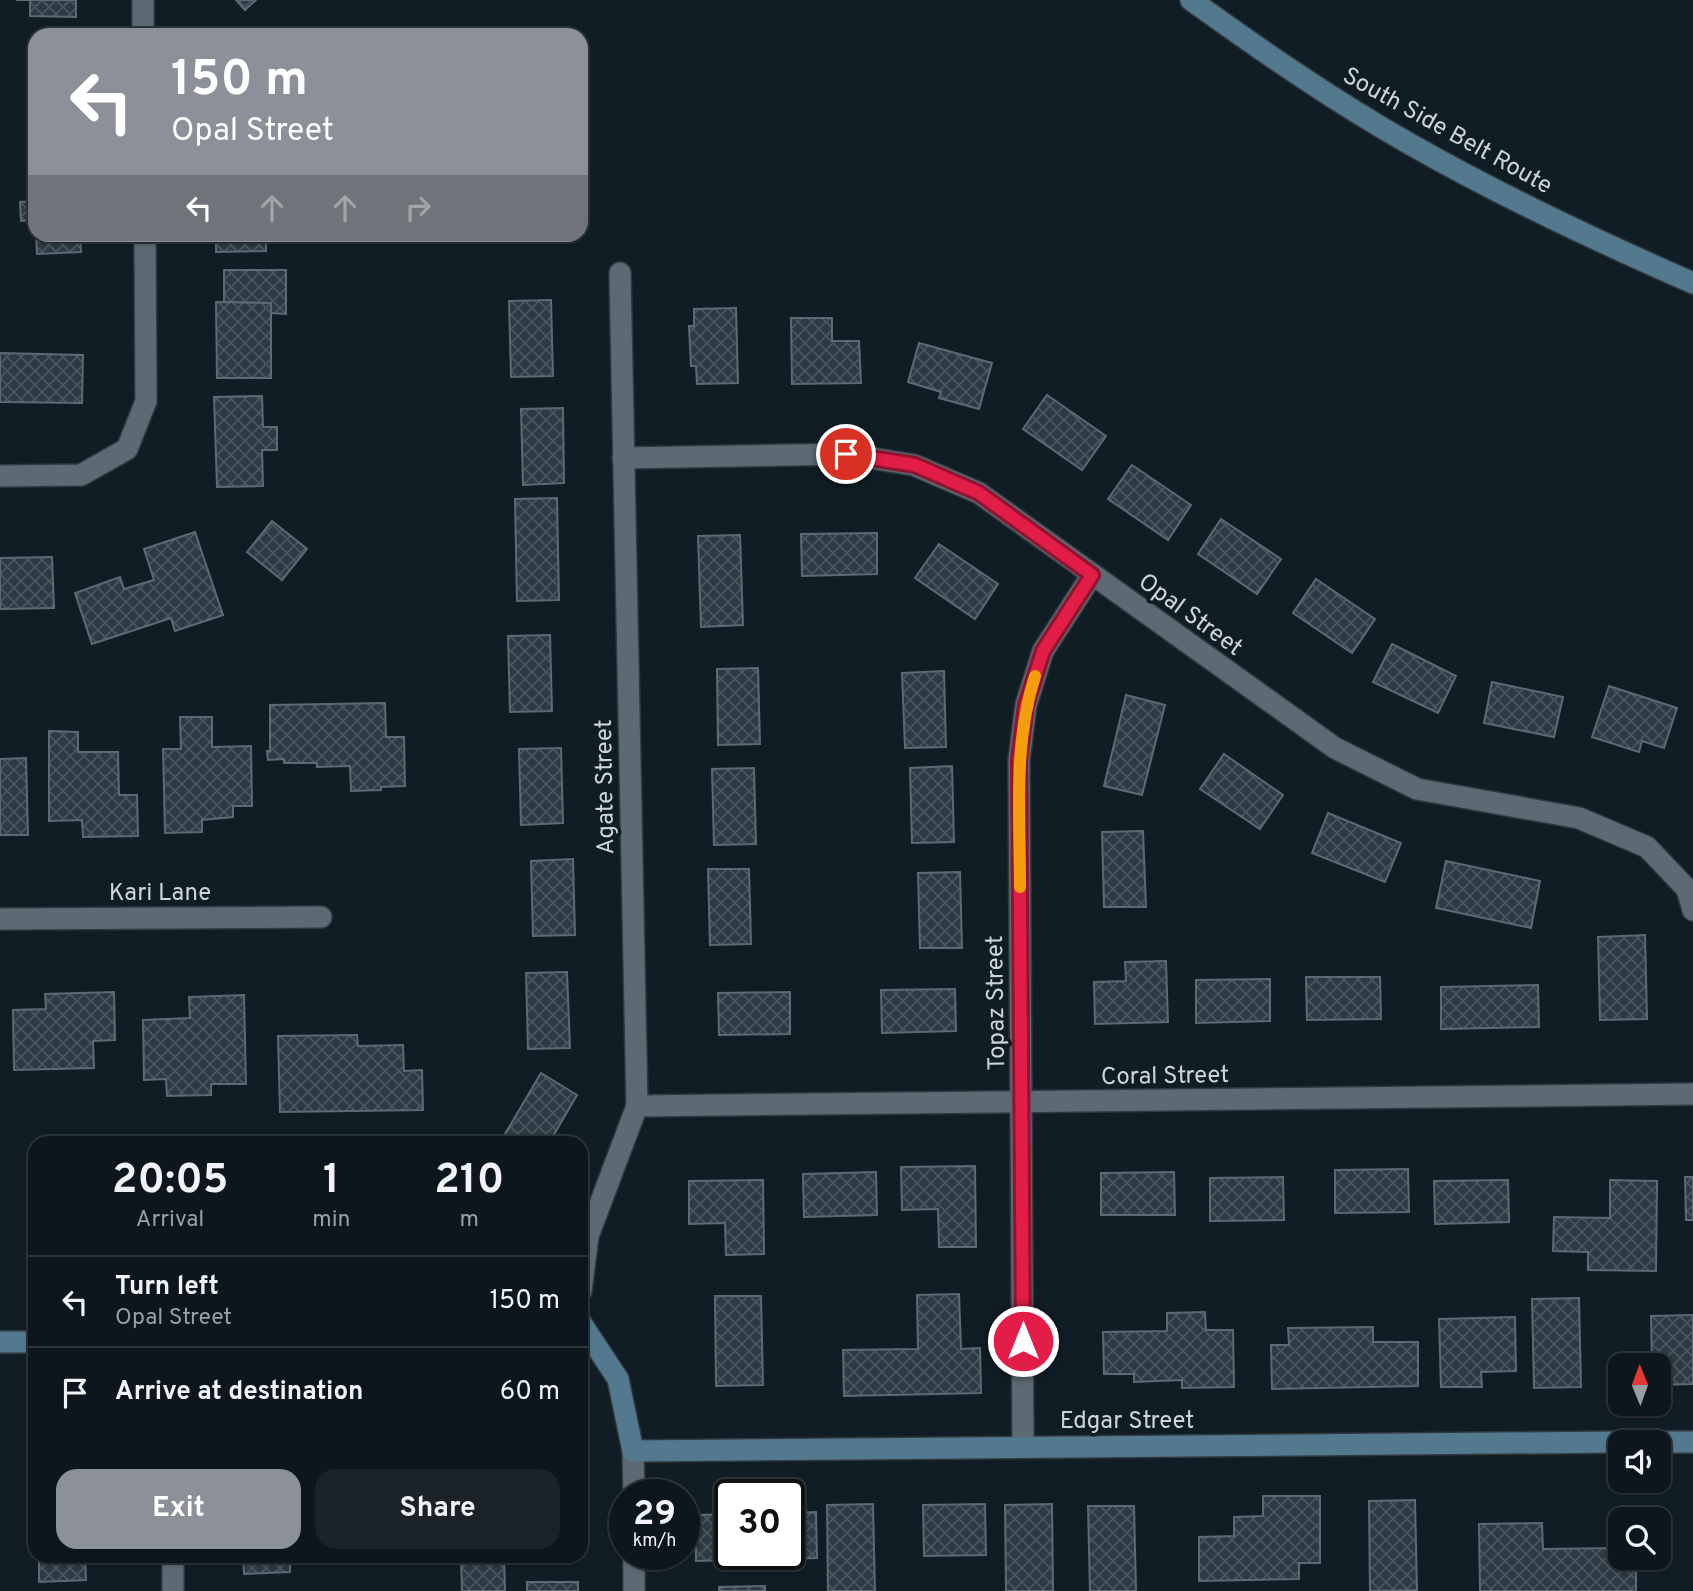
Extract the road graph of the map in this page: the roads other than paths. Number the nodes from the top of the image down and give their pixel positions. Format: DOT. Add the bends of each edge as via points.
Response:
graph roads {
  1 [pos="143,0"];
  2 [pos="1191,0"];
  3 [pos="143,28"];
  4 [pos="145,242"];
  5 [pos="620,273"];
  6 [pos="1693,283"];
  7 [pos="623,458"];
  8 [pos="0,475"];
  9 [pos="1092,575"];
  10 [pos="1693,910"];
  11 [pos="321,917"];
  12 [pos="0,919"];
  13 [pos="1693,1094"];
  14 [pos="1023,1103"];
  15 [pos="638,1106"];
  16 [pos="588,1236"];
  17 [pos="588,1334"];
  18 [pos="0,1342"];
  19 [pos="28,1342"];
  20 [pos="1608,1442"];
  21 [pos="1671,1442"];
  22 [pos="1693,1442"];
  23 [pos="1023,1447"];
  24 [pos="633,1451"];
  25 [pos="634,1479"];
  26 [pos="173,1563"];
  27 [pos="634,1570"];
  28 [pos="173,1591"];
  29 [pos="634,1591"];
  1 -- 3 [label="street"];
  2 -- 6 [label="street, South Side Belt Route" via="1285,67 1410,144 1595,239"];
  4 -- 8 [label="street" via="146,401 127,449 81,475"];
  5 -- 7 [label="street, Agate Street"];
  7 -- 9 [label="street, Opal Street" via="846,454 915,465 979,493"];
  7 -- 15 [label="street, Agate Street"];
  9 -- 10 [label="street, Opal Street" via="1335,748 1417,789 1579,818 1647,847 1686,889"];
  9 -- 14 [label="street, Topaz Street" via="1043,651 1026,705 1019,760"];
  11 -- 12 [label="street, Kari Lane"];
  13 -- 14 [label="street, Coral Street"];
  14 -- 15 [label="street, Coral Street"];
  14 -- 23 [label="street, Topaz Street"];
  15 -- 16 [label="street, Agate Street"];
  17 -- 24 [label="street" via="618,1379"];
  18 -- 19 [label="street"];
  20 -- 23 [label="street, Edgar Street"];
  21 -- 22 [label="street"];
  23 -- 24 [label="street, Edgar Street"];
  24 -- 25 [label="street"];
  26 -- 28 [label="street"];
  27 -- 29 [label="street"];
}
